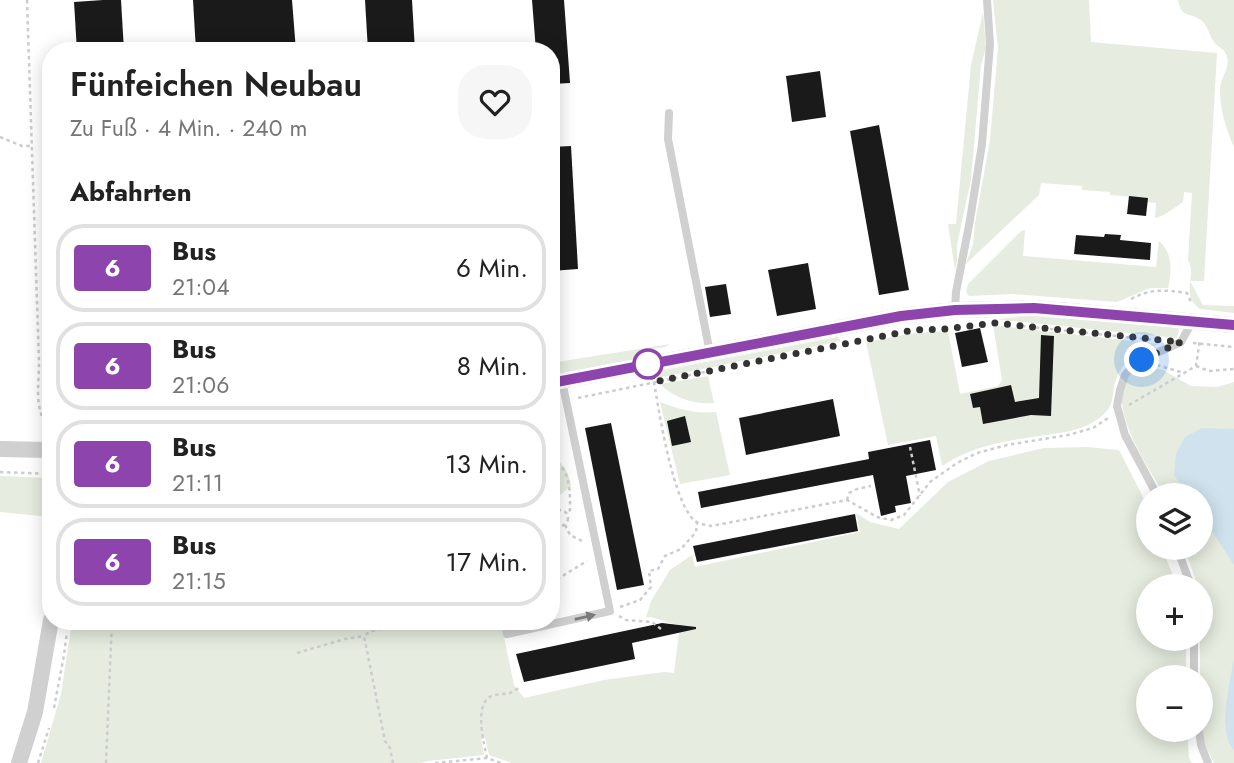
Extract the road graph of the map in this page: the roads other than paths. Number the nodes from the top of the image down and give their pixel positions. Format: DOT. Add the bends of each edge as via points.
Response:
graph roads {
  1 [pos="987,0"];
  2 [pos="669,113"];
  3 [pos="955,310"];
  4 [pos="1197,322"];
  5 [pos="1234,325"];
  6 [pos="709,353"];
  7 [pos="560,381"];
  8 [pos="560,390"];
  9 [pos="0,449"];
  10 [pos="42,450"];
  11 [pos="1151,483"];
  12 [pos="560,622"];
  13 [pos="49,630"];
  14 [pos="506,630"];
  15 [pos="525,630"];
  16 [pos="1201,742"];
  17 [pos="19,763"];
  18 [pos="1208,763"];
  1 -- 3 [label="lane" via="990,44 982,144"];
  2 -- 6 [label="lane" via="668,139"];
  3 -- 4 [label="street" via="1034,308"];
  3 -- 6 [label="street"];
  4 -- 5 [label="street"];
  4 -- 11 [label="lane" via="1181,342 1136,362 1125,375 1117,406 1125,435"];
  6 -- 7 [label="street"];
  12 -- 8 [label="lane, one-way" via="610,611"];
  9 -- 10 [label="street"];
  13 -- 17 [label="street" via="35,712"];
  14 -- 15 [label="lane, one-way" via="507,634"];
  16 -- 18 [label="lane"];
}
